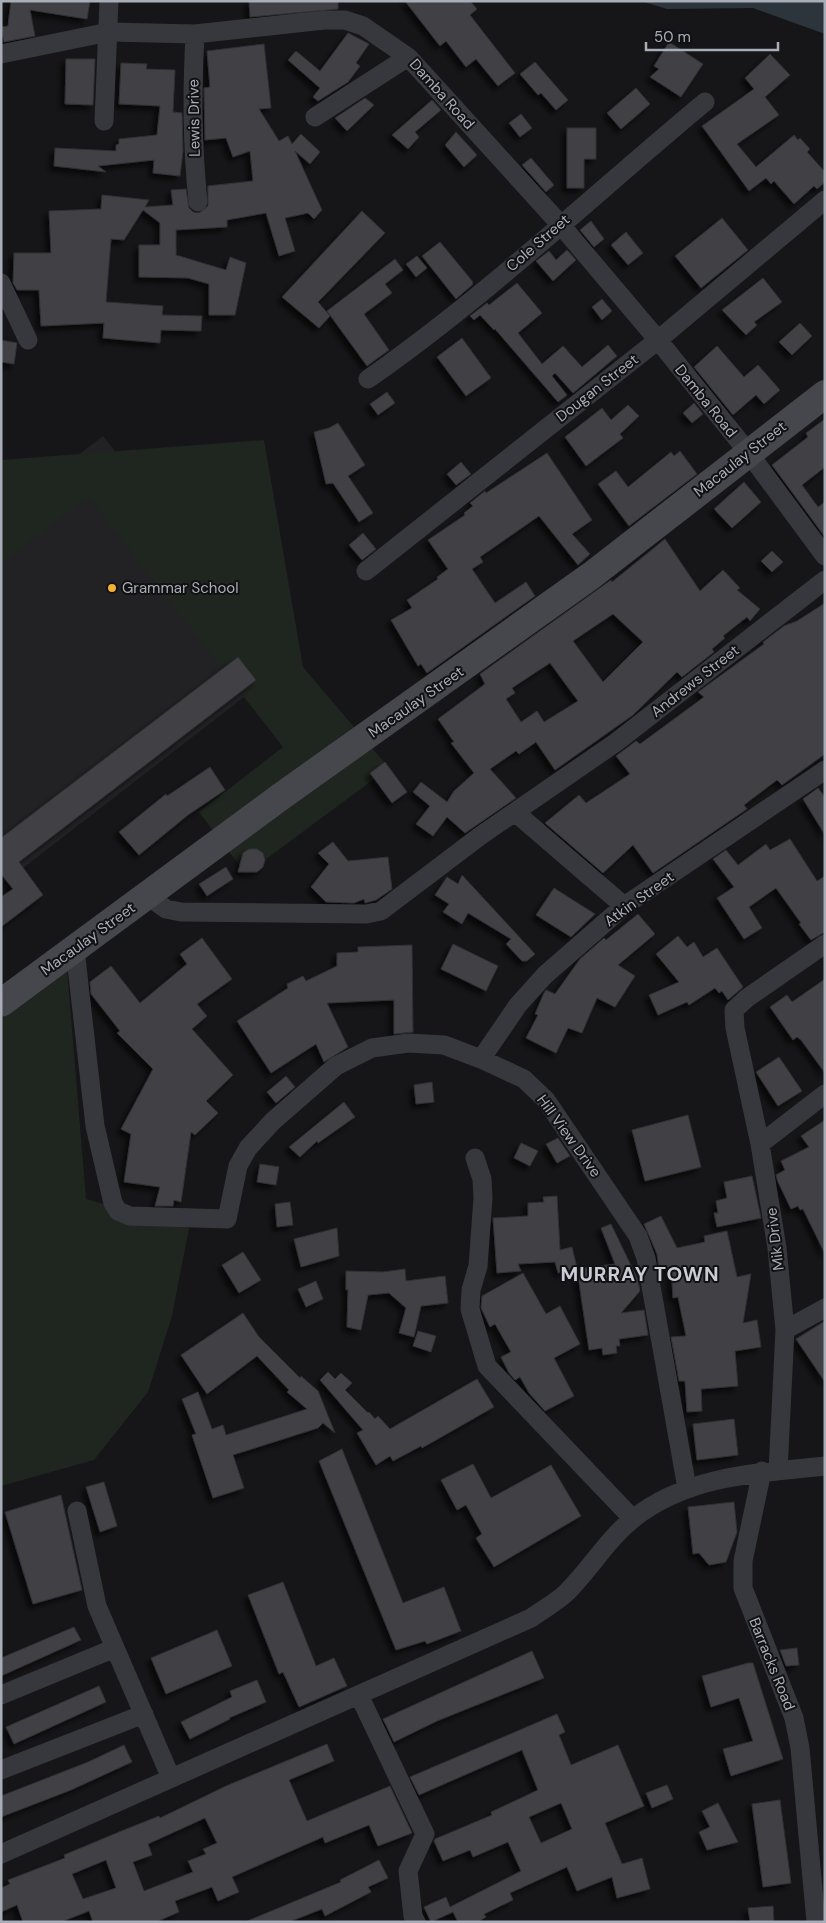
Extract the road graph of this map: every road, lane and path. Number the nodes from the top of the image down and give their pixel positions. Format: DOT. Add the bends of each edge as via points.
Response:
graph roads {
  1 [pos="109,1"];
  2 [pos="109,32"];
  3 [pos="195,34"];
  4 [pos="1,54"];
  5 [pos="408,57"];
  6 [pos="705,102"];
  7 [pos="315,117"];
  8 [pos="104,121"];
  9 [pos="825,200"];
  10 [pos="198,202"];
  11 [pos="560,224"];
  12 [pos="1,283"];
  13 [pos="28,340"];
  14 [pos="658,340"];
  15 [pos="368,379"];
  16 [pos="825,394"];
  17 [pos="748,452"];
  18 [pos="825,556"];
  19 [pos="366,571"];
  20 [pos="825,580"];
  21 [pos="825,770"];
  22 [pos="516,813"];
  23 [pos="148,896"];
  24 [pos="624,906"];
  25 [pos="825,944"];
  26 [pos="75,950"];
  27 [pos="1,1003"];
  28 [pos="481,1059"];
  29 [pos="825,1094"];
  30 [pos="760,1144"];
  31 [pos="475,1158"];
  32 [pos="825,1308"];
  33 [pos="785,1330"];
  34 [pos="825,1466"];
  35 [pos="770,1471"];
  36 [pos="687,1488"];
  37 [pos="77,1510"];
  38 [pos="633,1519"];
  39 [pos="115,1648"];
  40 [pos="1,1695"];
  41 [pos="359,1696"];
  42 [pos="144,1714"];
  43 [pos="1,1770"];
  44 [pos="171,1778"];
  45 [pos="1,1854"];
  46 [pos="416,1922"];
  47 [pos="816,1922"];
  1 -- 2 [label="street"];
  2 -- 3 [label="street, Damba Road"];
  2 -- 4 [label="street, Damba Road"];
  2 -- 8 [label="street"];
  3 -- 5 [label="street, Damba Road" via="345,20 363,26"];
  3 -- 10 [label="street, Lewis Drive" via="191,102"];
  5 -- 7 [label="street"];
  5 -- 11 [label="street, Damba Road"];
  6 -- 11 [label="street, Cole Street"];
  9 -- 14 [label="street, Dougan Street"];
  11 -- 14 [label="street, Damba Road"];
  11 -- 15 [label="street, Cole Street" via="427,338"];
  12 -- 13 [label="street"];
  14 -- 17 [label="street, Damba Road"];
  14 -- 19 [label="street, Dougan Street"];
  16 -- 17 [label="street, Macaulay Street"];
  17 -- 18 [label="street, Damba Road"];
  17 -- 23 [label="street, Macaulay Street" via="592,576 283,795"];
  20 -- 22 [label="street, Andrews Street" via="564,780"];
  21 -- 24 [label="street, Atkin Street"];
  22 -- 23 [label="street, Andrews Street" via="480,836 381,911 366,914 181,912 166,909"];
  22 -- 24 [label="street"];
  23 -- 26 [label="street, Macaulay Street"];
  24 -- 28 [label="street, Atkin Street" via="546,975 518,1005"];
  25 -- 30 [label="street, Mik Drive" via="734,1010"];
  26 -- 27 [label="street, Macaulay Street"];
  26 -- 28 [label="street, Hill View Drive" via="95,1126 113,1203 118,1212 130,1216 227,1220 238,1166 248,1148 273,1121 336,1066 372,1048 408,1042 444,1045"];
  28 -- 36 [label="street, Hill View Drive" via="524,1079 546,1100 638,1236 646,1258"];
  29 -- 30 [label="street"];
  30 -- 33 [label="street, Mik Drive" via="777,1248"];
  31 -- 38 [label="street" via="482,1179 483,1198 478,1266 470,1309 487,1366"];
  32 -- 33 [label="street"];
  33 -- 35 [label="street, Mik Drive"];
  34 -- 35 [label="street"];
  35 -- 36 [label="street" via="716,1479"];
  35 -- 47 [label="street, Barracks Road" via="743,1561 742,1588 794,1718 800,1748"];
  36 -- 38 [label="street" via="654,1504"];
  37 -- 39 [label="street" via="97,1606"];
  38 -- 41 [label="street" via="592,1560 565,1594 531,1618"];
  39 -- 40 [label="street"];
  39 -- 42 [label="street"];
  41 -- 44 [label="street"];
  41 -- 46 [label="street" via="425,1834 408,1871 412,1916"];
  42 -- 43 [label="street"];
  42 -- 44 [label="street"];
  44 -- 45 [label="street"];
}
